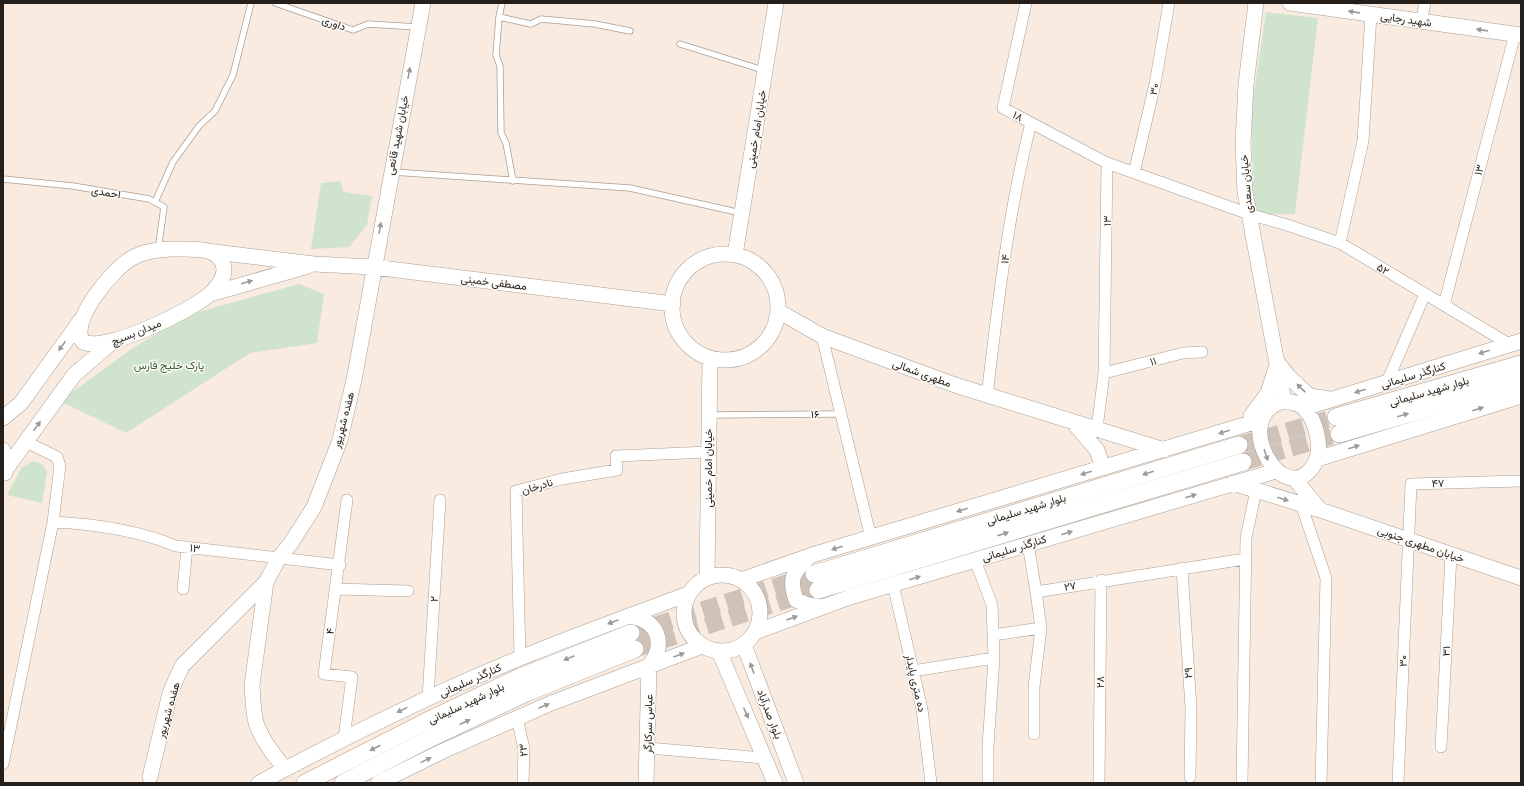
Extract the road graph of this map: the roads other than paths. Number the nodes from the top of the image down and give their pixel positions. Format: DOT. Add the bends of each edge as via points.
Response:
graph roads {
  1 [pos="250,3"];
  2 [pos="275,3"];
  3 [pos="423,3"];
  4 [pos="502,3"];
  5 [pos="776,3"];
  6 [pos="1026,3"];
  7 [pos="1169,3"];
  8 [pos="1256,3"];
  9 [pos="1290,3"];
  10 [pos="1424,3"];
  11 [pos="1371,15"];
  12 [pos="499,17"];
  13 [pos="1421,22"];
  14 [pos="418,27"];
  15 [pos="630,31"];
  16 [pos="1518,35"];
  17 [pos="680,44"];
  18 [pos="766,71"];
  19 [pos="1031,123"];
  20 [pos="1108,164"];
  21 [pos="390,172"];
  22 [pos="1134,173"];
  23 [pos="3,179"];
  24 [pos="512,181"];
  25 [pos="155,202"];
  26 [pos="742,213"];
  27 [pos="1249,214"];
  28 [pos="1340,243"];
  29 [pos="158,250"];
  30 [pos="207,251"];
  31 [pos="735,255"];
  32 [pos="314,264"];
  33 [pos="373,266"];
  34 [pos="209,294"];
  35 [pos="1424,294"];
  36 [pos="672,304"];
  37 [pos="1444,305"];
  38 [pos="778,311"];
  39 [pos="85,314"];
  40 [pos="822,336"];
  41 [pos="112,342"];
  42 [pos="1515,343"];
  43 [pos="1202,352"];
  44 [pos="710,358"];
  45 [pos="1278,362"];
  46 [pos="1521,364"];
  47 [pos="1104,373"];
  48 [pos="1521,380"];
  49 [pos="1387,382"];
  50 [pos="987,396"];
  51 [pos="1521,396"];
  52 [pos="1332,400"];
  53 [pos="1284,401"];
  54 [pos="1304,408"];
  55 [pos="841,414"];
  56 [pos="708,415"];
  57 [pos="1336,417"];
  58 [pos="3,418"];
  59 [pos="1262,420"];
  60 [pos="1072,422"];
  61 [pos="1241,427"];
  62 [pos="1097,429"];
  63 [pos="1339,434"];
  64 [pos="26,442"];
  65 [pos="1239,445"];
  66 [pos="3,450"];
  67 [pos="1164,450"];
  68 [pos="708,452"];
  69 [pos="1317,459"];
  70 [pos="1243,462"];
  71 [pos="1104,468"];
  72 [pos="1276,471"];
  73 [pos="5,473"];
  74 [pos="1294,478"];
  75 [pos="1521,481"];
  76 [pos="1233,483"];
  77 [pos="1256,490"];
  78 [pos="347,500"];
  79 [pos="440,500"];
  80 [pos="1301,504"];
  81 [pos="1320,510"];
  82 [pos="53,522"];
  83 [pos="871,538"];
  84 [pos="1408,540"];
  85 [pos="1028,544"];
  86 [pos="187,547"];
  87 [pos="812,555"];
  88 [pos="1451,555"];
  89 [pos="279,558"];
  90 [pos="1245,559"];
  91 [pos="975,560"];
  92 [pos="340,565"];
  93 [pos="1182,568"];
  94 [pos="707,577"];
  95 [pos="1521,578"];
  96 [pos="741,580"];
  97 [pos="1101,580"];
  98 [pos="266,582"];
  99 [pos="893,584"];
  100 [pos="182,589"];
  101 [pos="336,589"];
  102 [pos="408,591"];
  103 [pos="1036,592"];
  104 [pos="688,594"];
  105 [pos="822,607"];
  106 [pos="629,616"];
  107 [pos="1041,628"];
  108 [pos="755,632"];
  109 [pos="994,635"];
  110 [pos="744,644"];
  111 [pos="702,646"];
  112 [pos="719,651"];
  113 [pos="520,658"];
  114 [pos="994,658"];
  115 [pos="649,666"];
  116 [pos="913,671"];
  117 [pos="428,698"];
  118 [pos="516,718"];
  119 [pos="1034,734"];
  120 [pos="344,738"];
  121 [pos="1441,747"];
  122 [pos="648,748"];
  123 [pos="764,758"];
  124 [pos="3,764"];
  125 [pos="285,769"];
  126 [pos="1190,777"];
  127 [pos="150,781"];
  128 [pos="259,783"];
  129 [pos="305,783"];
  130 [pos="342,783"];
  131 [pos="378,783"];
  132 [pos="523,783"];
  133 [pos="646,783"];
  134 [pos="775,783"];
  135 [pos="796,783"];
  136 [pos="931,783"];
  137 [pos="988,783"];
  138 [pos="1099,783"];
  139 [pos="1242,783"];
  140 [pos="1322,783"];
  141 [pos="1398,783"];
  1 -- 25 [label="lane" via="233,75 215,111 199,126 173,162"];
  2 -- 14 [label="lane, داوری" via="353,30 368,24"];
  3 -- 14 [label="main road, خیابان شهید قانعی"];
  4 -- 12 [label="lane"];
  5 -- 18 [label="main road, خیابان امام خمینی"];
  6 -- 19 [label="street, ۱۸" via="1003,108"];
  7 -- 22 [label="street, ۳۰" via="1155,84"];
  8 -- 27 [label="main road, خیابان سعدی" via="1246,84 1243,143 1245,192"];
  11 -- 9 [label="main road, شهید رجایی, one-way"];
  10 -- 13 [label="street"];
  11 -- 13 [label="main road, شهید رجایی"];
  11 -- 28 [label="street" via="1363,141"];
  12 -- 15 [label="lane" via="531,24 541,19 595,24"];
  12 -- 24 [label="lane" via="496,55 500,66 501,133 506,143"];
  16 -- 13 [label="main road, شهید رجایی, one-way"];
  21 -- 14 [label="main road, خیابان شهید قانعی, one-way"];
  16 -- 37 [label="street, ۱۳"];
  17 -- 18 [label="lane"];
  18 -- 26 [label="main road, خیابان امام خمینی"];
  19 -- 20 [label="street, ۱۸"];
  19 -- 50 [label="street, ۱۴" via="1019,170"];
  20 -- 22 [label="street"];
  20 -- 47 [label="street, ۱۳"];
  21 -- 24 [label="lane"];
  33 -- 21 [label="main road, خیابان شهید قانعی, one-way"];
  22 -- 27 [label="street"];
  23 -- 25 [label="lane, احمدی" via="73,186"];
  24 -- 26 [label="lane" via="630,188"];
  25 -- 29 [label="lane" via="164,207"];
  26 -- 31 [label="main road, خیابان امام خمینی"];
  27 -- 28 [label="street, ۵۲"];
  27 -- 45 [label="main road, خیابان سعدی"];
  28 -- 35 [label="street, ۵۲"];
  29 -- 30 [label="main road, میدان بسیچ"];
  29 -- 39 [label="main road, میدان بسیچ" via="138,255 116,270 102,285"];
  30 -- 32 [label="main road, مصطفی خمینی"];
  30 -- 34 [label="main road, میدان بسیچ" via="219,257 225,268 224,275"];
  31 -- 36 [label="main road" via="717,255 700,260 686,271 677,286"];
  31 -- 38 [label="main road" via="750,260 772,281"];
  32 -- 33 [label="main road, مصطفی خمینی"];
  34 -- 32 [label="main road, مصطفی خمینی, one-way"];
  33 -- 36 [label="main road, مصطفی خمینی"];
  33 -- 89 [label="main road, هفده شهریور" via="354,380 340,440 314,507"];
  34 -- 41 [label="main road, میدان بسیچ" via="169,318"];
  35 -- 37 [label="street, ۵۲"];
  35 -- 49 [label="street"];
  36 -- 44 [label="main road" via="674,322 682,338 694,350"];
  37 -- 42 [label="street, ۵۲"];
  38 -- 40 [label="main road, مطهری شمالی"];
  38 -- 44 [label="main road" via="775,327 767,340 755,351 741,358"];
  39 -- 41 [label="main road, میدان بسیچ" via="80,334 83,342 93,345"];
  39 -- 58 [label="main road, one-way" via="21,403"];
  40 -- 50 [label="main road, مطهری شمالی"];
  40 -- 55 [label="street"];
  64 -- 41 [label="main road, one-way" via="74,376"];
  42 -- 49 [label="main road, کنارگذر سلیمانی, one-way"];
  43 -- 47 [label="street, ۱۱" via="1183,353"];
  44 -- 56 [label="main road, خیابان امام خمینی"];
  52 -- 45 [label="main road, one-way" via="1309,396 1288,376"];
  45 -- 53 [label="main road, خیابان سعدی"];
  45 -- 61 [label="main road" via="1268,393"];
  46 -- 57 [label="main road, بلوار شهید سلیمانی"];
  47 -- 62 [label="street, ۱۳"];
  63 -- 48 [label="main road, بلوار شهید سلیمانی, one-way"];
  49 -- 52 [label="main road, کنارگذر سلیمانی, one-way"];
  50 -- 60 [label="main road, مطهری شمالی"];
  69 -- 51 [label="main road, one-way"];
  52 -- 54 [label="main road, کنارگذر سلیمانی"];
  53 -- 54 [label="main road" via="1296,403"];
  53 -- 59 [label="main road" via="1274,403"];
  54 -- 69 [label="main road" via="1317,434"];
  55 -- 56 [label="lane, ۱۶"];
  55 -- 83 [label="street"];
  56 -- 68 [label="main road, خیابان امام خمینی"];
  59 -- 61 [label="main road"];
  59 -- 72 [label="main road, one-way" via="1260,435 1263,448 1267,461"];
  60 -- 62 [label="main road, مطهری شمالی"];
  60 -- 71 [label="main road" via="1097,450"];
  61 -- 67 [label="main road, one-way"];
  62 -- 67 [label="main road, مطهری شمالی"];
  64 -- 73 [label="main road"];
  64 -- 82 [label="street" via="56,456 60,466"];
  65 -- 70 [label="main road, بلوار شهید سلیمانی, one-way" via="816,582"];
  66 -- 73 [label="main road" via="7,466"];
  67 -- 71 [label="main road"];
  68 -- 94 [label="main road, خیابان امام خمینی"];
  68 -- 113 [label="street, نادرخان" via="616,456 617,470 562,479 516,491"];
  69 -- 74 [label="main road" via="1304,475"];
  71 -- 83 [label="main road, one-way"];
  72 -- 74 [label="main road"];
  72 -- 76 [label="main road, کنارگذر سلیمانی"];
  74 -- 81 [label="main road"];
  75 -- 84 [label="street, ۴۷" via="1411,484"];
  76 -- 77 [label="main road, خیابان مطهری جنوبی"];
  85 -- 76 [label="main road, کنارگذر سلیمانی, one-way"];
  77 -- 80 [label="main road, خیابان مطهری جنوبی, one-way"];
  77 -- 90 [label="street" via="1246,538"];
  78 -- 92 [label="street, ۴"];
  79 -- 117 [label="street, ۲"];
  80 -- 81 [label="main road, خیابان مطهری جنوبی"];
  80 -- 140 [label="street" via="1326,578"];
  81 -- 84 [label="main road, خیابان مطهری جنوبی"];
  82 -- 86 [label="street, ۱۳" via="93,524"];
  82 -- 124 [label="street"];
  83 -- 87 [label="main road, one-way"];
  84 -- 88 [label="main road, خیابان مطهری جنوبی"];
  84 -- 141 [label="street, ۳۰"];
  85 -- 91 [label="main road, کنارگذر سلیمانی"];
  85 -- 103 [label="street"];
  86 -- 89 [label="street, ۱۳"];
  86 -- 100 [label="street"];
  87 -- 96 [label="main road"];
  87 -- 105 [label="main road" via="796,570 791,585 796,600"];
  88 -- 95 [label="main road, خیابان مطهری جنوبی"];
  88 -- 121 [label="street, ۳۱"];
  89 -- 92 [label="street, ۱۳"];
  89 -- 98 [label="main road, هفده شهریور"];
  90 -- 93 [label="street, ۲۷"];
  90 -- 139 [label="street"];
  99 -- 91 [label="main road, کنارگذر سلیمانی, one-way"];
  91 -- 109 [label="street" via="992,605"];
  92 -- 101 [label="street, ۴"];
  93 -- 97 [label="street, ۲۷"];
  93 -- 126 [label="street, ۲۹" via="1190,708"];
  94 -- 96 [label="main road" via="727,575"];
  94 -- 104 [label="main road" via="696,584"];
  96 -- 108 [label="main road" via="748,584 756,595 760,607 760,620"];
  97 -- 103 [label="street, ۲۷"];
  97 -- 138 [label="street, ۲۸"];
  98 -- 125 [label="main road, هفده شهریور" via="252,685 253,696 256,723 268,748"];
  98 -- 127 [label="main road, هفده شهریور" via="182,666 170,693"];
  99 -- 105 [label="main road, کنارگذر سلیمانی"];
  99 -- 116 [label="street, ده متری پایدار"];
  101 -- 102 [label="street"];
  101 -- 120 [label="street, ۴" via="324,674 352,678"];
  103 -- 107 [label="street"];
  104 -- 106 [label="main road, کنارگذر سلیمانی"];
  104 -- 111 [label="main road" via="684,605 686,628 693,639"];
  108 -- 105 [label="main road, کنارگذر سلیمانی, one-way"];
  106 -- 113 [label="main road, کنارگذر سلیمانی, one-way"];
  106 -- 115 [label="main road" via="648,622 658,639 655,658"];
  107 -- 109 [label="street"];
  107 -- 119 [label="street" via="1034,687"];
  108 -- 110 [label="main road"];
  109 -- 114 [label="street"];
  110 -- 112 [label="main road" via="732,650"];
  135 -- 110 [label="main road, بلوار صدرآباد, one-way"];
  111 -- 112 [label="main road"];
  115 -- 111 [label="main road, one-way"];
  112 -- 123 [label="main road, بلوار صدرآباد, one-way"];
  113 -- 117 [label="main road, کنارگذر سلیمانی"];
  114 -- 116 [label="street"];
  114 -- 137 [label="street"];
  118 -- 115 [label="main road, one-way"];
  115 -- 122 [label="main road, عباس سرکارگر"];
  116 -- 136 [label="street, ده متری پایدار" via="922,710"];
  117 -- 120 [label="main road, کنارگذر سلیمانی, one-way"];
  131 -- 118 [label="main road, one-way"];
  118 -- 132 [label="street, ۲۳" via="524,749"];
  120 -- 125 [label="main road, کنارگذر سلیمانی"];
  122 -- 123 [label="street"];
  122 -- 133 [label="main road, عباس سرکارگر"];
  123 -- 134 [label="main road, بلوار صدرآباد"];
  125 -- 128 [label="main road, کنارگذر سلیمانی"];
  130 -- 129 [label="main road, بلوار شهید سلیمانی, one-way" via="633,641 520,677"];
}
